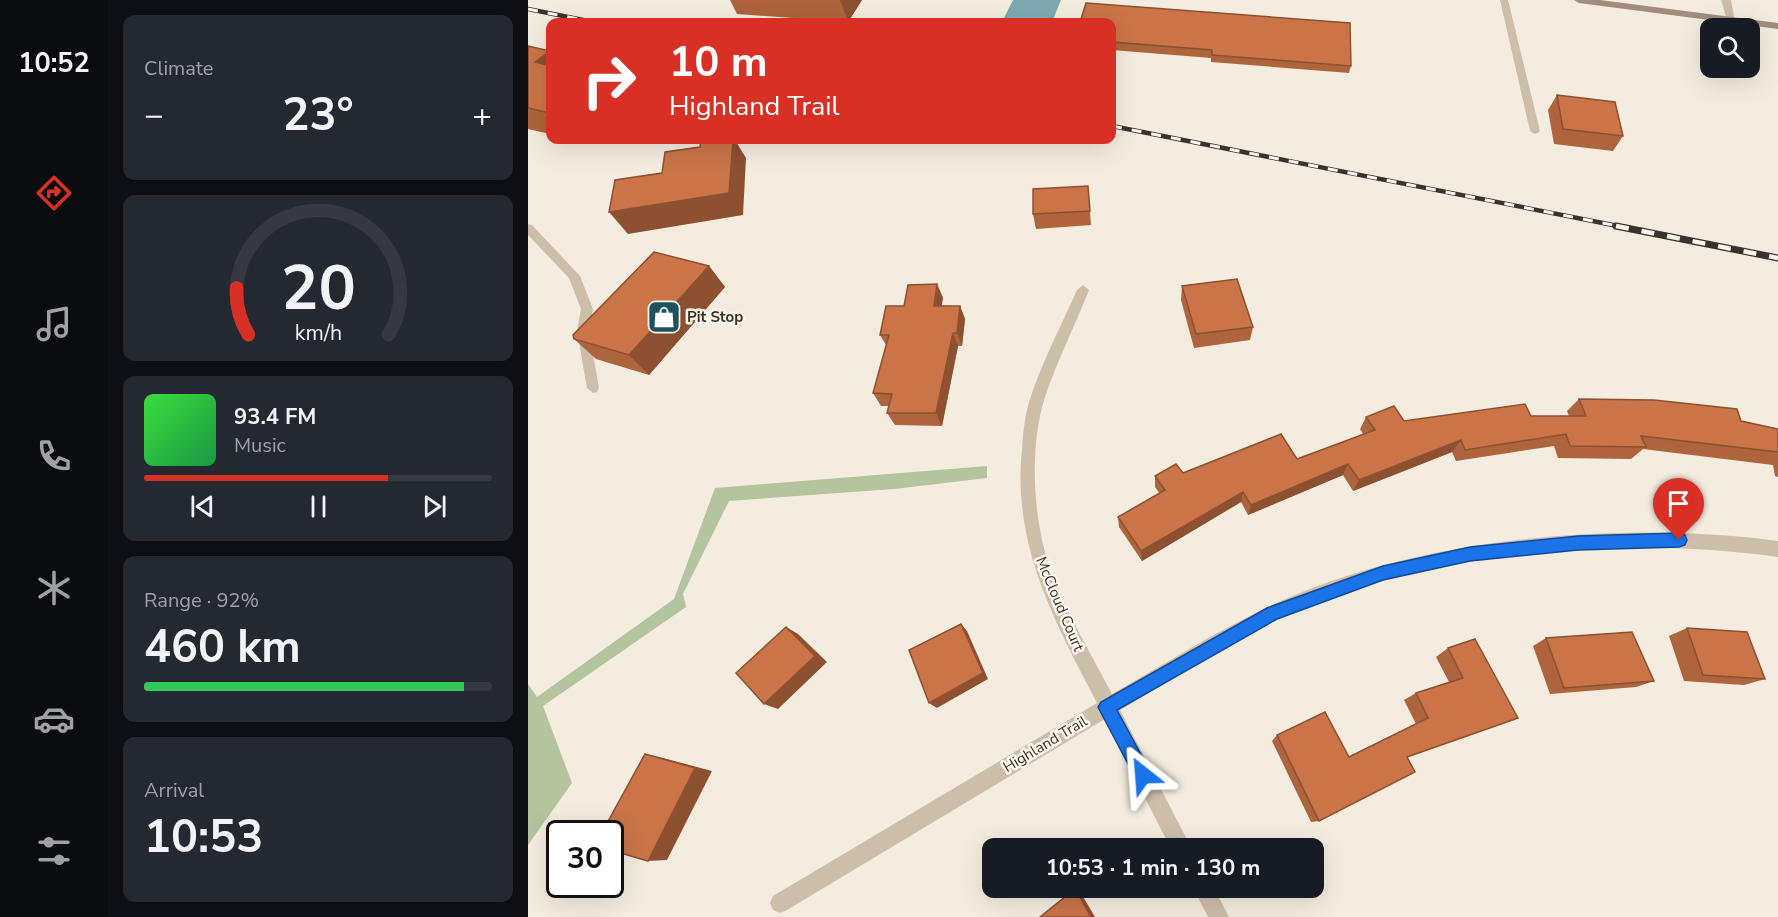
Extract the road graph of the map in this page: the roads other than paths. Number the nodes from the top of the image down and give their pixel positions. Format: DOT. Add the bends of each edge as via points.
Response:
graph roads {
  1 [pos="1504,0"];
  2 [pos="1579,0"];
  3 [pos="1726,0"];
  4 [pos="1717,18"];
  5 [pos="1731,18"];
  6 [pos="1760,24"];
  7 [pos="1778,26"];
  8 [pos="1535,131"];
  9 [pos="528,228"];
  10 [pos="1083,290"];
  11 [pos="593,388"];
  12 [pos="1778,549"];
  13 [pos="1107,707"];
  14 [pos="1176,838"];
  15 [pos="1209,898"];
  16 [pos="780,903"];
  17 [pos="1219,917"];
  1 -- 8 [label="lane"];
  2 -- 4 [label="main road"];
  3 -- 5 [label="street"];
  6 -- 7 [label="main road"];
  9 -- 11 [label="lane" via="574,276 587,309 583,331"];
  10 -- 13 [label="street, McCloud Court" via="1037,400 1028,450 1029,500 1032,532 1043,572"];
  12 -- 13 [label="street, Highland Trail" via="1679,540 1578,543 1426,562 1383,573 1273,613"];
  13 -- 14 [label="street, McCloud Court"];
  13 -- 16 [label="street, Highland Trail"];
  15 -- 17 [label="street"];
}
